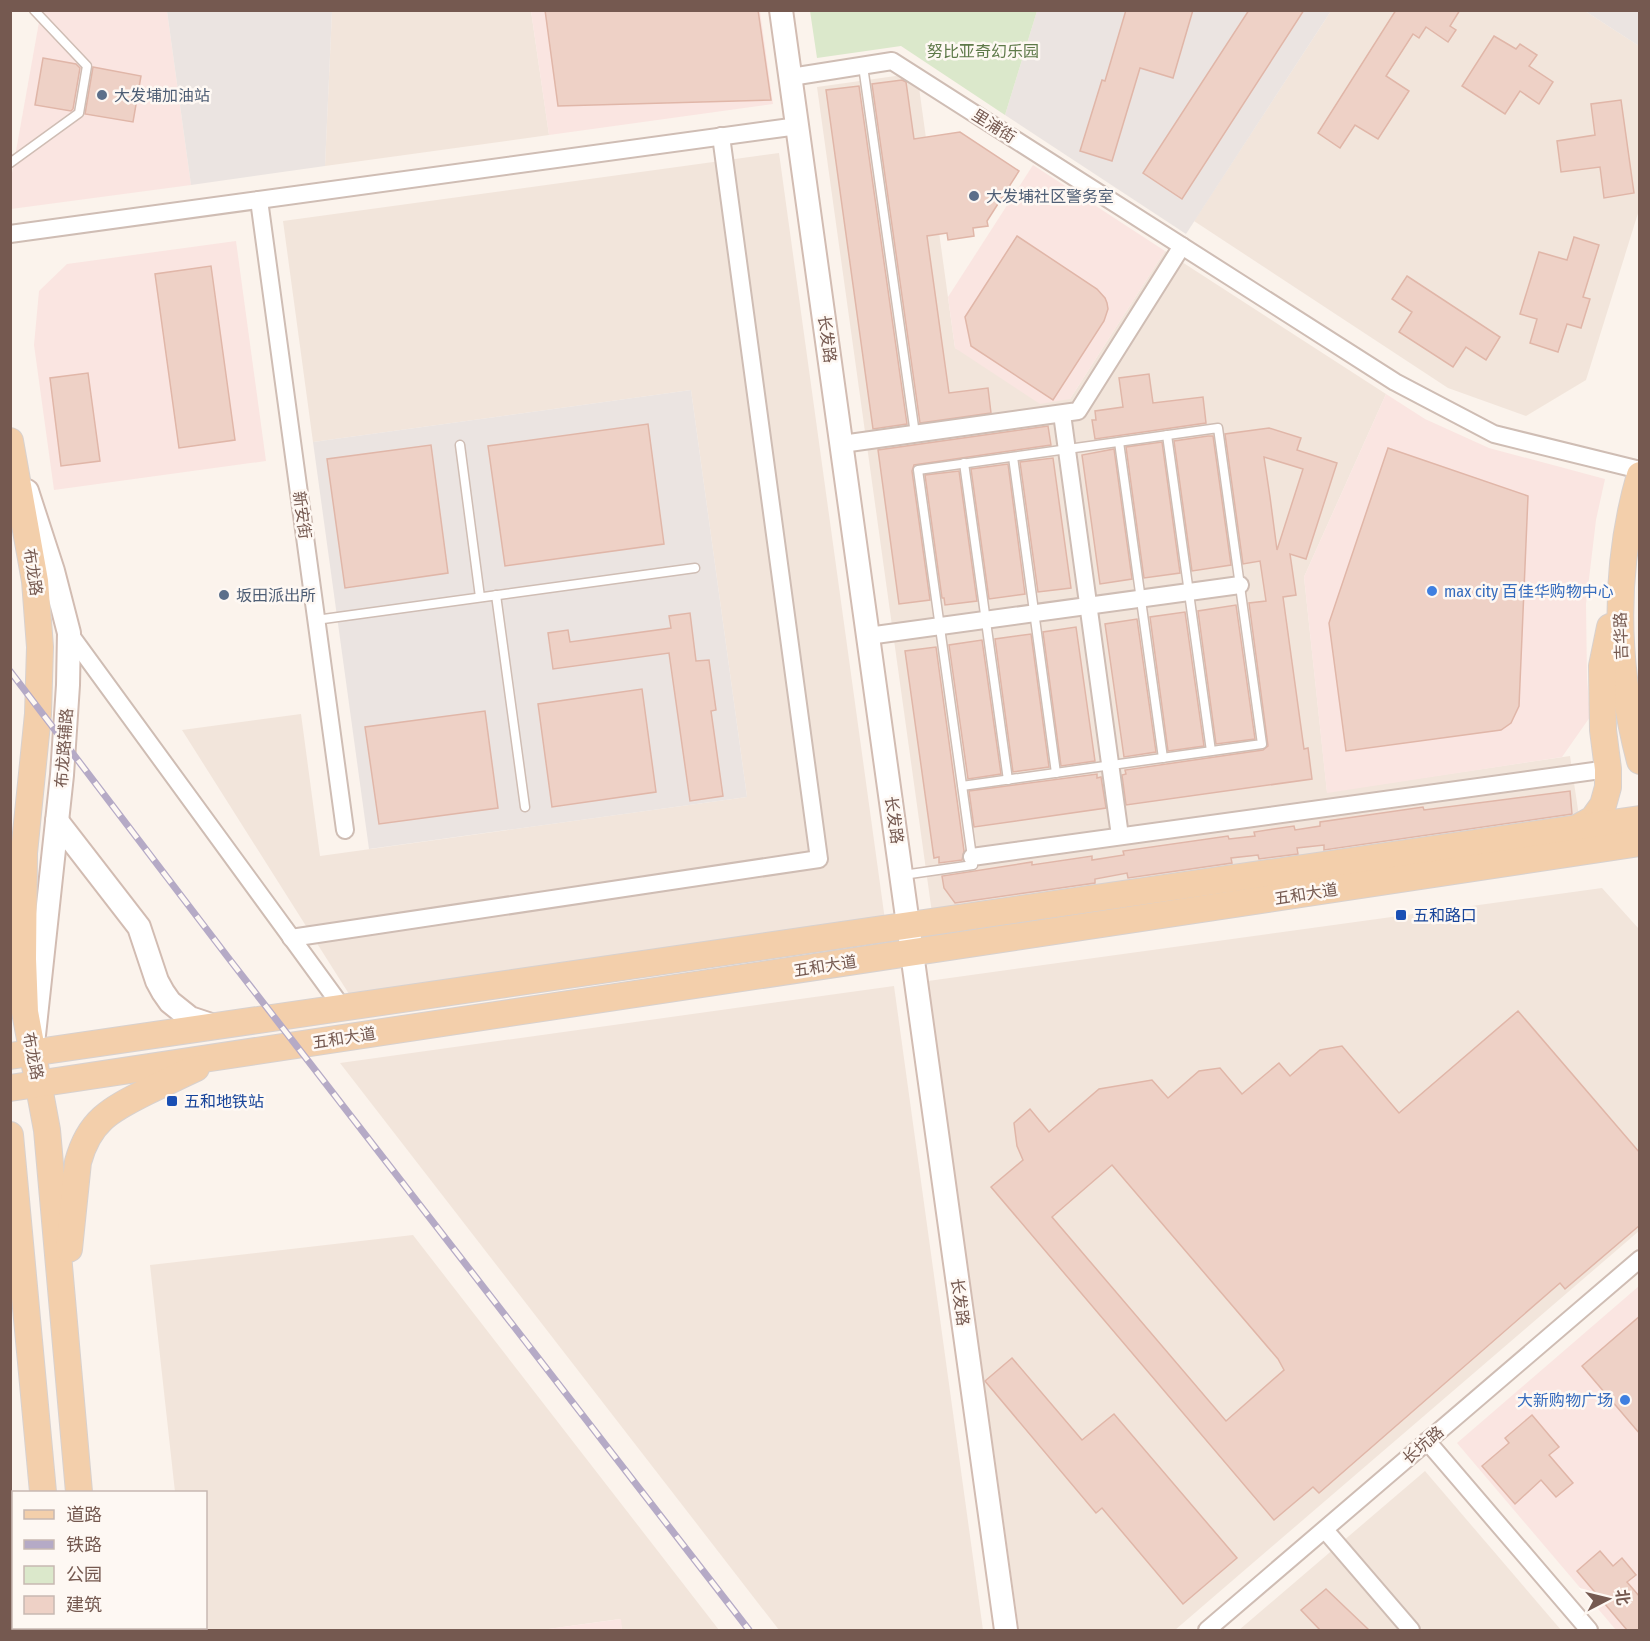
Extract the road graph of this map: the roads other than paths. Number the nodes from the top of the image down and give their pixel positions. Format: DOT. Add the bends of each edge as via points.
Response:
graph roads {
  1 [pos="34,10"];
  2 [pos="781,10"];
  3 [pos="863,66"];
  4 [pos="790,76"];
  5 [pos="798,126"];
  6 [pos="721,136"];
  7 [pos="10,163"];
  8 [pos="259,200"];
  9 [pos="10,234"];
  10 [pos="1182,246"];
  11 [pos="1062,414"];
  12 [pos="915,434"];
  13 [pos="1167,435"];
  14 [pos="1119,442"];
  15 [pos="842,444"];
  16 [pos="460,445"];
  17 [pos="11,446"];
  18 [pos="1066,449"];
  19 [pos="1012,457"];
  20 [pos="964,463"];
  21 [pos="1640,470"];
  22 [pos="1640,475"];
  23 [pos="695,568"];
  24 [pos="1621,579"];
  25 [pos="1240,585"];
  26 [pos="1189,592"];
  27 [pos="496,595"];
  28 [pos="480,597"];
  29 [pos="1141,598"];
  30 [pos="1088,606"];
  31 [pos="1034,613"];
  32 [pos="316,620"];
  33 [pos="986,620"];
  34 [pos="940,626"];
  35 [pos="69,633"];
  36 [pos="868,636"];
  37 [pos="1211,751"];
  38 [pos="1163,758"];
  39 [pos="1640,762"];
  40 [pos="1110,765"];
  41 [pos="1608,769"];
  42 [pos="1056,773"];
  43 [pos="1008,780"];
  44 [pos="962,786"];
  45 [pos="525,807"];
  46 [pos="1640,819"];
  47 [pos="57,820"];
  48 [pos="1576,828"];
  49 [pos="345,830"];
  50 [pos="1120,836"];
  51 [pos="1640,843"];
  52 [pos="972,857"];
  53 [pos="902,876"];
  54 [pos="908,925"];
  55 [pos="291,938"];
  56 [pos="912,953"];
  57 [pos="342,1007"];
  58 [pos="214,1026"];
  59 [pos="21,1054"];
  60 [pos="217,1058"];
  61 [pos="38,1084"];
  62 [pos="10,1088"];
  63 [pos="10,1135"];
  64 [pos="1640,1259"];
  65 [pos="63,1306"];
  66 [pos="1427,1441"];
  67 [pos="43,1491"];
  68 [pos="79,1491"];
  69 [pos="1325,1530"];
  70 [pos="1006,1630"];
  71 [pos="1207,1630"];
  72 [pos="1411,1630"];
  73 [pos="1588,1630"];
  1 -- 7 [label="lane" via="87,66 79,113"];
  2 -- 4 [label="street, 长发路"];
  3 -- 4 [label="street, 里浦街"];
  3 -- 10 [label="street, 里浦街" via="892,61"];
  3 -- 12 [label="lane"];
  4 -- 5 [label="street, 长发路"];
  5 -- 6 [label="street"];
  5 -- 15 [label="street, 长发路"];
  6 -- 8 [label="street"];
  6 -- 55 [label="street" via="819,859"];
  8 -- 9 [label="street"];
  8 -- 32 [label="street, 新安街"];
  10 -- 11 [label="street" via="1078,411"];
  10 -- 21 [label="street, 里浦街" via="1395,382 1494,434"];
  11 -- 12 [label="street"];
  11 -- 18 [label="street"];
  12 -- 15 [label="street"];
  13 -- 14 [label="lane"];
  13 -- 25 [label="lane" via="1218,428"];
  13 -- 26 [label="lane"];
  14 -- 18 [label="lane"];
  14 -- 29 [label="lane"];
  15 -- 36 [label="street, 长发路"];
  16 -- 28 [label="lane"];
  17 -- 35 [label="street, 布龙路辅路" via="53,571"];
  17 -- 59 [label="main road, 布龙路" via="35,581 40,647 22,906 25,1012"];
  18 -- 19 [label="lane"];
  18 -- 30 [label="street"];
  19 -- 20 [label="lane"];
  19 -- 31 [label="lane"];
  20 -- 33 [label="lane"];
  20 -- 34 [label="lane" via="918,470"];
  22 -- 24 [label="main road, 吉华路" via="1630,508"];
  23 -- 27 [label="lane"];
  24 -- 39 [label="main road, 吉华路" via="1620,651 1629,722"];
  24 -- 41 [label="main road" via="1602,666"];
  25 -- 26 [label="street"];
  25 -- 37 [label="lane" via="1262,744"];
  26 -- 29 [label="street"];
  26 -- 37 [label="lane"];
  27 -- 28 [label="lane"];
  27 -- 45 [label="lane"];
  28 -- 32 [label="lane"];
  29 -- 30 [label="street"];
  29 -- 38 [label="lane"];
  30 -- 31 [label="street"];
  30 -- 40 [label="street"];
  31 -- 33 [label="street"];
  31 -- 42 [label="lane"];
  32 -- 49 [label="street, 新安街"];
  33 -- 34 [label="street"];
  33 -- 43 [label="lane"];
  34 -- 36 [label="street"];
  34 -- 44 [label="lane"];
  35 -- 47 [label="street, 布龙路辅路" via="66,730"];
  35 -- 55 [label="street"];
  36 -- 53 [label="street, 长发路"];
  37 -- 38 [label="lane"];
  38 -- 40 [label="lane"];
  40 -- 42 [label="lane"];
  40 -- 50 [label="street"];
  41 -- 48 [label="main road" via="1603,805 1593,819"];
  41 -- 50 [label="street"];
  42 -- 43 [label="lane"];
  43 -- 44 [label="lane"];
  44 -- 52 [label="lane"];
  46 -- 48 [label="main road, 五和大道"];
  47 -- 58 [label="street" via="138,927 156,981 170,1002 190,1018"];
  47 -- 59 [label="street, 布龙路辅路"];
  48 -- 54 [label="main road, 五和大道"];
  50 -- 52 [label="street"];
  51 -- 56 [label="main road, 五和大道"];
  52 -- 53 [label="lane" via="974,865"];
  53 -- 54 [label="street, 长发路"];
  54 -- 56 [label="street, 长发路"];
  54 -- 57 [label="main road, 五和大道"];
  55 -- 57 [label="street"];
  56 -- 60 [label="main road, 五和大道"];
  56 -- 70 [label="street, 长发路"];
  57 -- 58 [label="main road, 五和大道"];
  58 -- 59 [label="main road, 五和大道"];
  59 -- 61 [label="main road, 布龙路"];
  60 -- 61 [label="main road, 五和大道"];
  60 -- 65 [label="main road" via="116,1107 104,1115 87,1137 78,1162"];
  61 -- 62 [label="main road, 五和大道"];
  61 -- 65 [label="main road, 布龙路" via="47,1130"];
  63 -- 67 [label="main road"];
  64 -- 66 [label="street, 长坑路"];
  65 -- 68 [label="main road, 布龙路"];
  66 -- 69 [label="street, 长坑路"];
  66 -- 73 [label="street"];
  69 -- 71 [label="street, 长坑路"];
  69 -- 72 [label="street"];
}
